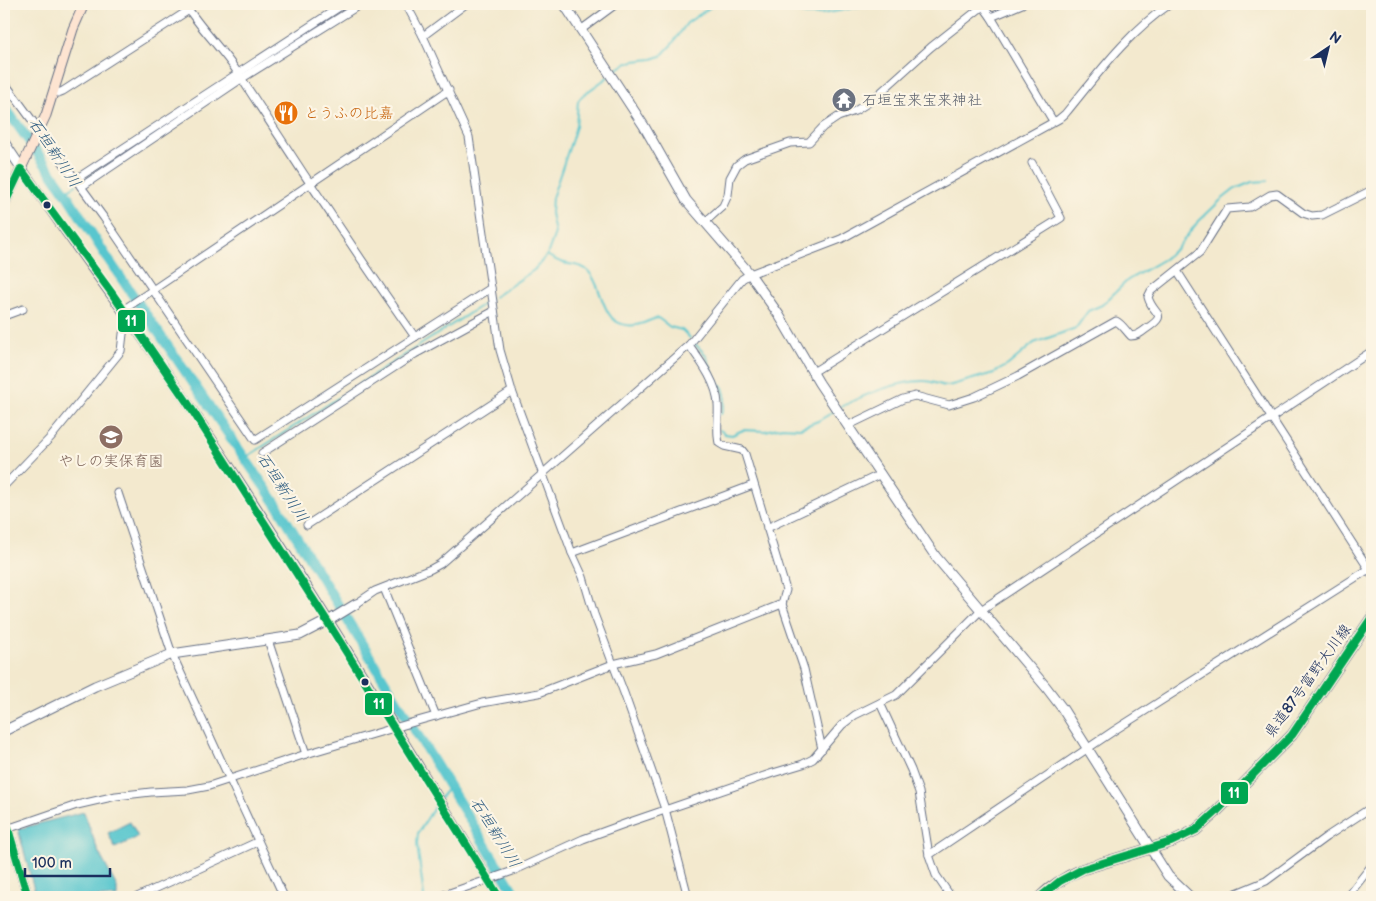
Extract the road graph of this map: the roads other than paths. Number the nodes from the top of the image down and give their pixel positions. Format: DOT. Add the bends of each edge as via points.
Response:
graph roads {
  1 [pos="84,4"];
  2 [pos="344,4"];
  3 [pos="361,4"];
  4 [pos="406,4"];
  5 [pos="466,4"];
  6 [pos="564,4"];
  7 [pos="616,4"];
  8 [pos="1022,4"];
  9 [pos="1170,4"];
  10 [pos="187,7"];
  11 [pos="991,17"];
  12 [pos="582,29"];
  13 [pos="423,36"];
  14 [pos="239,76"];
  15 [pos="4,82"];
  16 [pos="449,90"];
  17 [pos="54,92"];
  18 [pos="1053,122"];
  19 [pos="39,131"];
  20 [pos="4,142"];
  21 [pos="1032,163"];
  22 [pos="23,165"];
  23 [pos="76,179"];
  24 [pos="310,184"];
  25 [pos="81,187"];
  26 [pos="1372,190"];
  27 [pos="4,205"];
  28 [pos="705,222"];
  29 [pos="1177,271"];
  30 [pos="750,274"];
  31 [pos="491,288"];
  32 [pos="151,291"];
  33 [pos="23,309"];
  34 [pos="127,310"];
  35 [pos="494,311"];
  36 [pos="4,316"];
  37 [pos="415,337"];
  38 [pos="689,345"];
  39 [pos="1372,351"];
  40 [pos="813,372"];
  41 [pos="512,391"];
  42 [pos="1271,418"];
  43 [pos="848,425"];
  44 [pos="262,453"];
  45 [pos="543,474"];
  46 [pos="881,474"];
  47 [pos="753,485"];
  48 [pos="4,486"];
  49 [pos="118,493"];
  50 [pos="307,525"];
  51 [pos="767,528"];
  52 [pos="572,553"];
  53 [pos="1370,572"];
  54 [pos="384,588"];
  55 [pos="356,604"];
  56 [pos="782,604"];
  57 [pos="981,610"];
  58 [pos="1372,617"];
  59 [pos="330,620"];
  60 [pos="268,640"];
  61 [pos="172,654"];
  62 [pos="613,664"];
  63 [pos="880,703"];
  64 [pos="436,716"];
  65 [pos="397,727"];
  66 [pos="4,731"];
  67 [pos="1087,748"];
  68 [pos="822,749"];
  69 [pos="306,754"];
  70 [pos="229,779"];
  71 [pos="665,809"];
  72 [pos="1370,811"];
  73 [pos="4,815"];
  74 [pos="6,829"];
  75 [pos="257,842"];
  76 [pos="1151,849"];
  77 [pos="929,855"];
  78 [pos="1372,865"];
  79 [pos="492,878"];
  80 [pos="28,897"];
  81 [pos="137,897"];
  82 [pos="284,897"];
  83 [pos="438,897"];
  84 [pos="499,897"];
  85 [pos="688,897"];
  86 [pos="951,897"];
  87 [pos="1040,897"];
  88 [pos="1190,897"];
  89 [pos="1227,897"];
  90 [pos="1347,897"];
  1 -- 17 [label="main road" via="73,28"];
  2 -- 14 [label="street"];
  3 -- 14 [label="street"];
  4 -- 13 [label="street"];
  5 -- 13 [label="street"];
  6 -- 12 [label="street"];
  7 -- 12 [label="street"];
  8 -- 11 [label="street"];
  9 -- 18 [label="street" via="1123,43 1065,114"];
  10 -- 14 [label="street"];
  10 -- 17 [label="street" via="63,91"];
  11 -- 18 [label="street"];
  11 -- 28 [label="street" via="983,6 871,101 838,117 809,142 790,143 737,165 723,206"];
  12 -- 28 [label="street" via="644,126 686,200"];
  13 -- 16 [label="street"];
  14 -- 23 [label="street"];
  14 -- 24 [label="street"];
  14 -- 25 [label="street"];
  15 -- 19 [label="street"];
  16 -- 24 [label="street"];
  16 -- 31 [label="street" via="470,137"];
  17 -- 19 [label="main road"];
  18 -- 30 [label="street" via="841,239"];
  19 -- 22 [label="main road"];
  19 -- 23 [label="street"];
  20 -- 22 [label="street"];
  21 -- 40 [label="street" via="1061,218"];
  22 -- 27 [label="main road"];
  22 -- 34 [label="street"];
  23 -- 25 [label="street"];
  24 -- 32 [label="street"];
  24 -- 37 [label="street"];
  25 -- 32 [label="street"];
  26 -- 29 [label="street" via="1322,215 1303,213 1277,194 1250,207 1227,209 1200,252"];
  28 -- 30 [label="street"];
  29 -- 42 [label="street"];
  29 -- 43 [label="street" via="1151,291 1149,303 1157,312 1158,322 1140,334 1131,336 1116,321 974,397 949,405 915,396"];
  30 -- 38 [label="street" via="742,278"];
  30 -- 40 [label="street"];
  31 -- 35 [label="street"];
  31 -- 37 [label="street"];
  32 -- 34 [label="street"];
  32 -- 37 [label="street" via="255,440"];
  33 -- 36 [label="street"];
  34 -- 48 [label="street" via="121,351 51,438"];
  34 -- 59 [label="street"];
  35 -- 41 [label="street" via="500,350"];
  35 -- 44 [label="street" via="415,354"];
  38 -- 45 [label="street"];
  38 -- 47 [label="street" via="715,389 719,443 742,450"];
  39 -- 42 [label="street"];
  40 -- 43 [label="street"];
  41 -- 45 [label="street"];
  41 -- 50 [label="street"];
  42 -- 53 [label="street"];
  42 -- 57 [label="street"];
  43 -- 46 [label="street"];
  45 -- 52 [label="street"];
  45 -- 54 [label="street" via="440,564"];
  46 -- 51 [label="street"];
  46 -- 57 [label="street" via="936,557"];
  47 -- 51 [label="street"];
  47 -- 52 [label="street"];
  49 -- 61 [label="street"];
  51 -- 56 [label="street" via="786,590"];
  52 -- 62 [label="street"];
  53 -- 67 [label="street"];
  54 -- 55 [label="street"];
  54 -- 64 [label="street"];
  55 -- 59 [label="street"];
  56 -- 62 [label="street" via="656,654"];
  56 -- 68 [label="street" via="804,669"];
  57 -- 63 [label="street" via="896,695"];
  57 -- 67 [label="street" via="1046,687"];
  58 -- 76 [label="main road, 県道87号富野大川線" via="1281,748 1196,830"];
  59 -- 60 [label="street" via="300,635"];
  59 -- 65 [label="street"];
  60 -- 61 [label="street"];
  60 -- 69 [label="street"];
  61 -- 66 [label="street" via="95,686"];
  61 -- 70 [label="street"];
  62 -- 64 [label="street" via="539,693 482,703"];
  62 -- 71 [label="street"];
  63 -- 68 [label="street" via="848,720"];
  63 -- 77 [label="street" via="919,792"];
  64 -- 65 [label="street"];
  65 -- 69 [label="street"];
  65 -- 79 [label="street"];
  67 -- 76 [label="street"];
  67 -- 77 [label="street"];
  68 -- 71 [label="street" via="803,764"];
  69 -- 70 [label="street"];
  70 -- 74 [label="street" via="188,790 116,796 77,805"];
  70 -- 75 [label="street"];
  71 -- 79 [label="street" via="583,839"];
  71 -- 85 [label="street"];
  72 -- 89 [label="street" via="1326,837 1266,882"];
  73 -- 74 [label="street"];
  74 -- 80 [label="street"];
  75 -- 81 [label="street"];
  75 -- 82 [label="street"];
  76 -- 87 [label="main road, 県道87号富野大川線" via="1083,869"];
  76 -- 88 [label="street" via="1168,876"];
  77 -- 86 [label="street" via="936,875"];
  78 -- 90 [label="street"];
  79 -- 83 [label="street"];
  79 -- 84 [label="street"];
}
